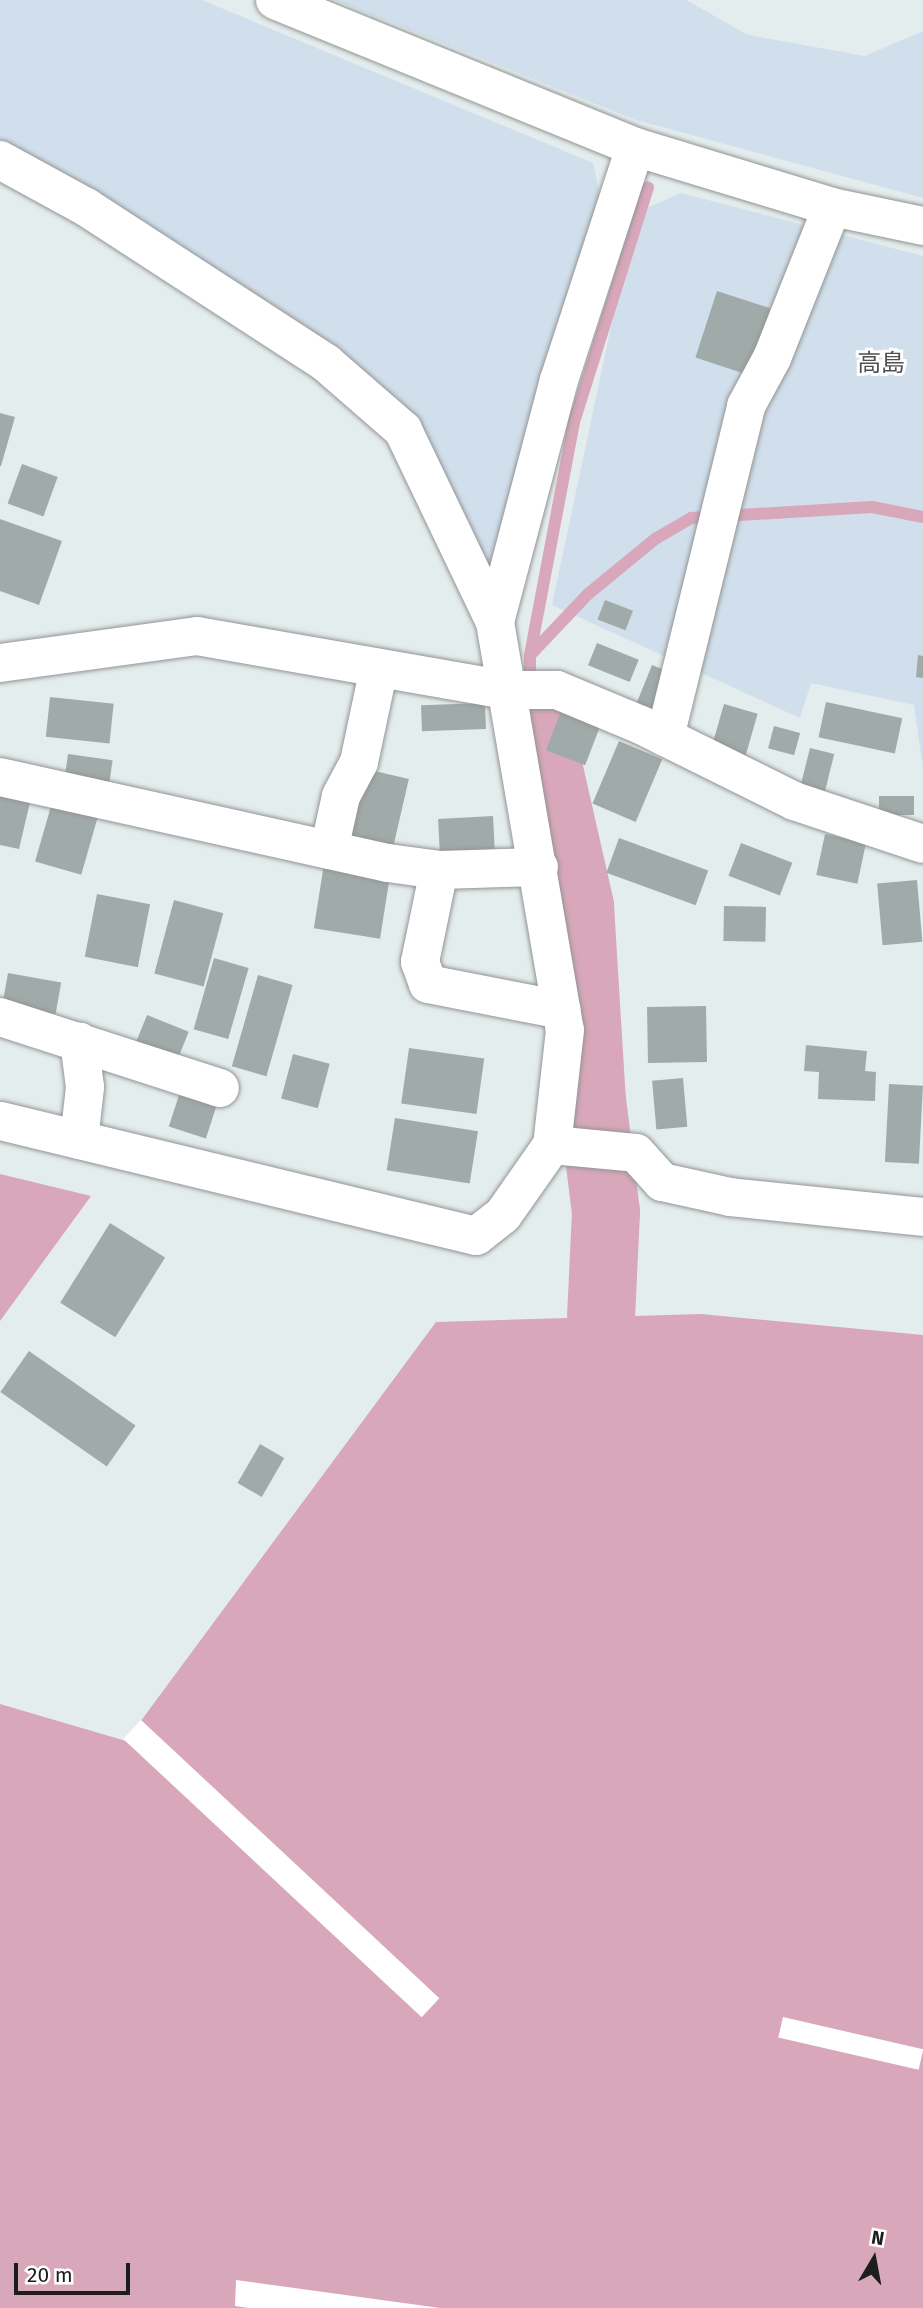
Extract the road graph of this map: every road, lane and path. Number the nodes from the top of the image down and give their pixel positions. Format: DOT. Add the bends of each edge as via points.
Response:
graph roads {
  1 [pos="275,0"];
  2 [pos="635,147"];
  3 [pos="0,160"];
  4 [pos="832,206"];
  5 [pos="923,226"];
  6 [pos="495,622"];
  7 [pos="0,663"];
  8 [pos="379,668"];
  9 [pos="507,690"];
  10 [pos="665,737"];
  11 [pos="0,777"];
  12 [pos="923,844"];
  13 [pos="329,850"];
  14 [pos="539,867"];
  15 [pos="439,870"];
  16 [pos="562,1010"];
  17 [pos="0,1017"];
  18 [pos="79,1041"];
  19 [pos="220,1088"];
  20 [pos="0,1121"];
  21 [pos="79,1140"];
  22 [pos="552,1145"];
  23 [pos="923,1217"];
  1 -- 2 [label="street"];
  2 -- 4 [label="street"];
  2 -- 6 [label="street" via="559,380"];
  3 -- 6 [label="street" via="86,206 326,363 403,430"];
  4 -- 5 [label="street"];
  4 -- 10 [label="street" via="772,358 746,406"];
  6 -- 9 [label="street"];
  7 -- 8 [label="street" via="197,636"];
  8 -- 9 [label="street"];
  8 -- 13 [label="street" via="359,762 341,796"];
  9 -- 10 [label="street" via="557,690"];
  9 -- 14 [label="street"];
  10 -- 12 [label="street" via="794,801"];
  11 -- 13 [label="street"];
  13 -- 15 [label="street"];
  14 -- 15 [label="street"];
  14 -- 16 [label="street"];
  15 -- 16 [label="street" via="420,962 428,985"];
  16 -- 22 [label="street" via="565,1030"];
  17 -- 18 [label="street"];
  18 -- 19 [label="street"];
  18 -- 21 [label="street" via="85,1087"];
  20 -- 21 [label="street"];
  21 -- 22 [label="street" via="476,1236 503,1215"];
  22 -- 23 [label="street" via="636,1153 662,1182 730,1197"];
}
